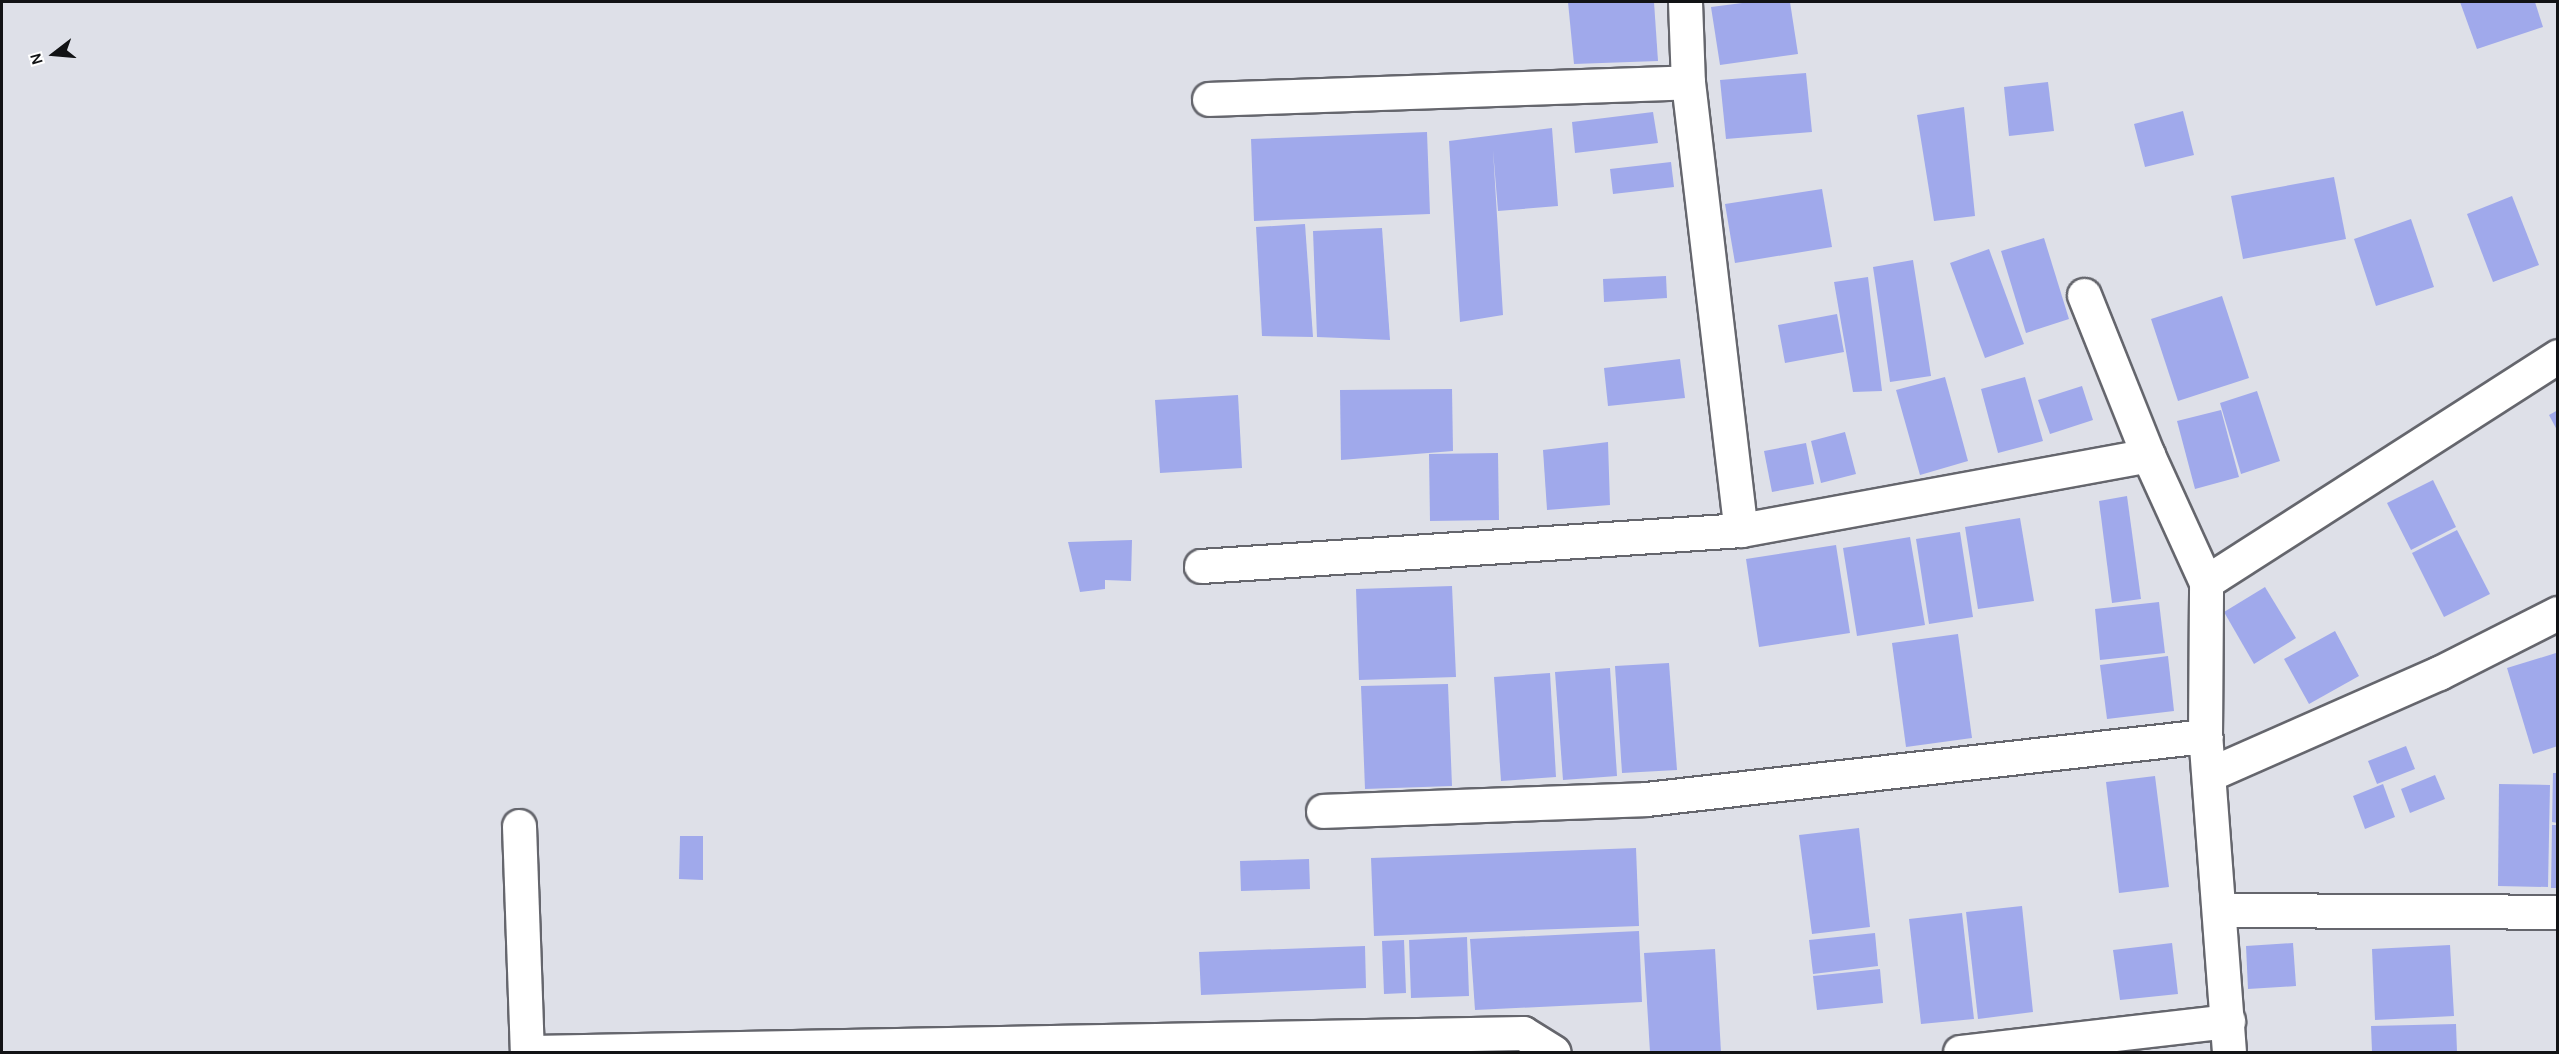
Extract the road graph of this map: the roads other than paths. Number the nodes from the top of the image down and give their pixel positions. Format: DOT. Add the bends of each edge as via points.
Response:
graph roads {
  1 [pos="1685,2"];
  2 [pos="1688,82"];
  3 [pos="1209,99"];
  4 [pos="2084,295"];
  5 [pos="2558,356"];
  6 [pos="2148,455"];
  7 [pos="1741,530"];
  8 [pos="1201,566"];
  9 [pos="2206,582"];
  10 [pos="2558,613"];
  11 [pos="2205,736"];
  12 [pos="2210,774"];
  13 [pos="1323,811"];
  14 [pos="519,826"];
  15 [pos="2219,910"];
  16 [pos="2558,912"];
  17 [pos="2229,1037"];
  18 [pos="1379,1043"];
  19 [pos="527,1053"];
  20 [pos="532,1053"];
  21 [pos="1554,1053"];
  22 [pos="1960,1053"];
  1 -- 2 [label="street"];
  2 -- 3 [label="street"];
  2 -- 7 [label="street"];
  4 -- 6 [label="street"];
  5 -- 9 [label="street"];
  6 -- 7 [label="street"];
  6 -- 9 [label="street"];
  7 -- 8 [label="street"];
  9 -- 11 [label="street"];
  10 -- 12 [label="street" via="2439,674"];
  11 -- 12 [label="street"];
  11 -- 13 [label="street" via="1646,799"];
  12 -- 15 [label="street"];
  14 -- 19 [label="street"];
  15 -- 16 [label="street"];
  15 -- 17 [label="street"];
  17 -- 22 [label="street"];
  18 -- 20 [label="street"];
  18 -- 21 [label="street" via="1522,1033"];
}
